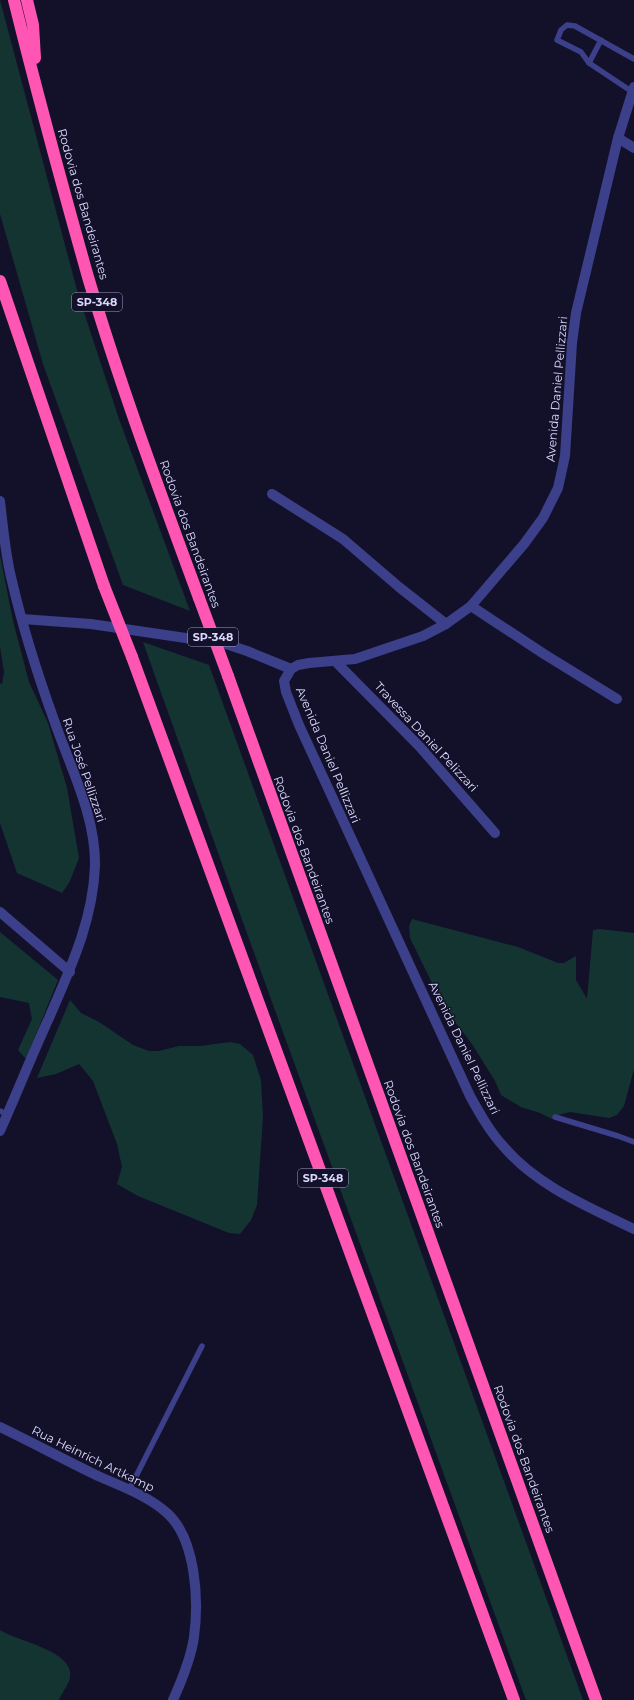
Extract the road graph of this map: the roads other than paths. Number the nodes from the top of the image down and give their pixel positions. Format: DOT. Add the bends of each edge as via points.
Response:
graph roads {
  1 [pos="14,0"];
  2 [pos="27,0"];
  3 [pos="601,40"];
  4 [pos="634,59"];
  5 [pos="589,63"];
  6 [pos="36,89"];
  7 [pos="633,93"];
  8 [pos="618,138"];
  9 [pos="634,148"];
  10 [pos="0,281"];
  11 [pos="272,494"];
  12 [pos="0,501"];
  13 [pos="471,606"];
  14 [pos="22,619"];
  15 [pos="446,624"];
  16 [pos="335,661"];
  17 [pos="291,669"];
  18 [pos="617,699"];
  19 [pos="495,833"];
  20 [pos="0,912"];
  21 [pos="70,972"];
  22 [pos="4,1112"];
  23 [pos="555,1117"];
  24 [pos="0,1131"];
  25 [pos="634,1142"];
  26 [pos="634,1229"];
  27 [pos="202,1346"];
  28 [pos="0,1427"];
  29 [pos="129,1490"];
  30 [pos="173,1700"];
  31 [pos="514,1700"];
  32 [pos="596,1700"];
  1 -- 6 [label="highway, Rodovia dos Bandeirantes / SP-348"];
  2 -- 6 [label="highway" via="33,25"];
  3 -- 4 [label="lane"];
  3 -- 5 [label="lane"];
  3 -- 5 [label="lane" via="575,26 567,25 561,30 556,40 581,52"];
  5 -- 7 [label="lane"];
  6 -- 32 [label="highway, Rodovia dos Bandeirantes / SP-348, bridge" via="91,285 140,436"];
  7 -- 8 [label="street, Avenida Daniel Pellizzari"];
  8 -- 9 [label="street"];
  8 -- 13 [label="street, Avenida Daniel Pellizzari" via="576,313 565,456 558,488 543,518 524,544"];
  10 -- 31 [label="highway, SP-348, bridge" via="104,586"];
  11 -- 15 [label="street" via="342,539"];
  12 -- 14 [label="street, Rua José Pellizzari" via="10,576"];
  13 -- 15 [label="street, Avenida Daniel Pellizzari"];
  13 -- 18 [label="street"];
  14 -- 17 [label="street" via="91,624 226,644"];
  14 -- 21 [label="street, Rua José Pellizzari" via="81,794 94,844 95,867 91,902"];
  15 -- 16 [label="street, Avenida Daniel Pellizzari" via="423,636 380,651 355,659"];
  16 -- 17 [label="street, Avenida Daniel Pellizzari" via="298,665"];
  16 -- 19 [label="street, Travessa Daniel Pelizzari" via="420,747"];
  17 -- 26 [label="street, Avenida Daniel Pellizzari" via="284,681 299,724 460,1075 485,1123 505,1148 532,1172 563,1193"];
  20 -- 21 [label="street"];
  21 -- 22 [label="street, Rua José Pellizzari"];
  22 -- 24 [label="street, Rua José Pellizzari"];
  23 -- 25 [label="lane"];
  27 -- 29 [label="lane"];
  28 -- 29 [label="street, Rua Heinrich Artkamp"];
  29 -- 30 [label="street, Rua Heinrich Artkamp" via="167,1513 177,1524 185,1537 192,1562 195,1594 194,1637"];
}
